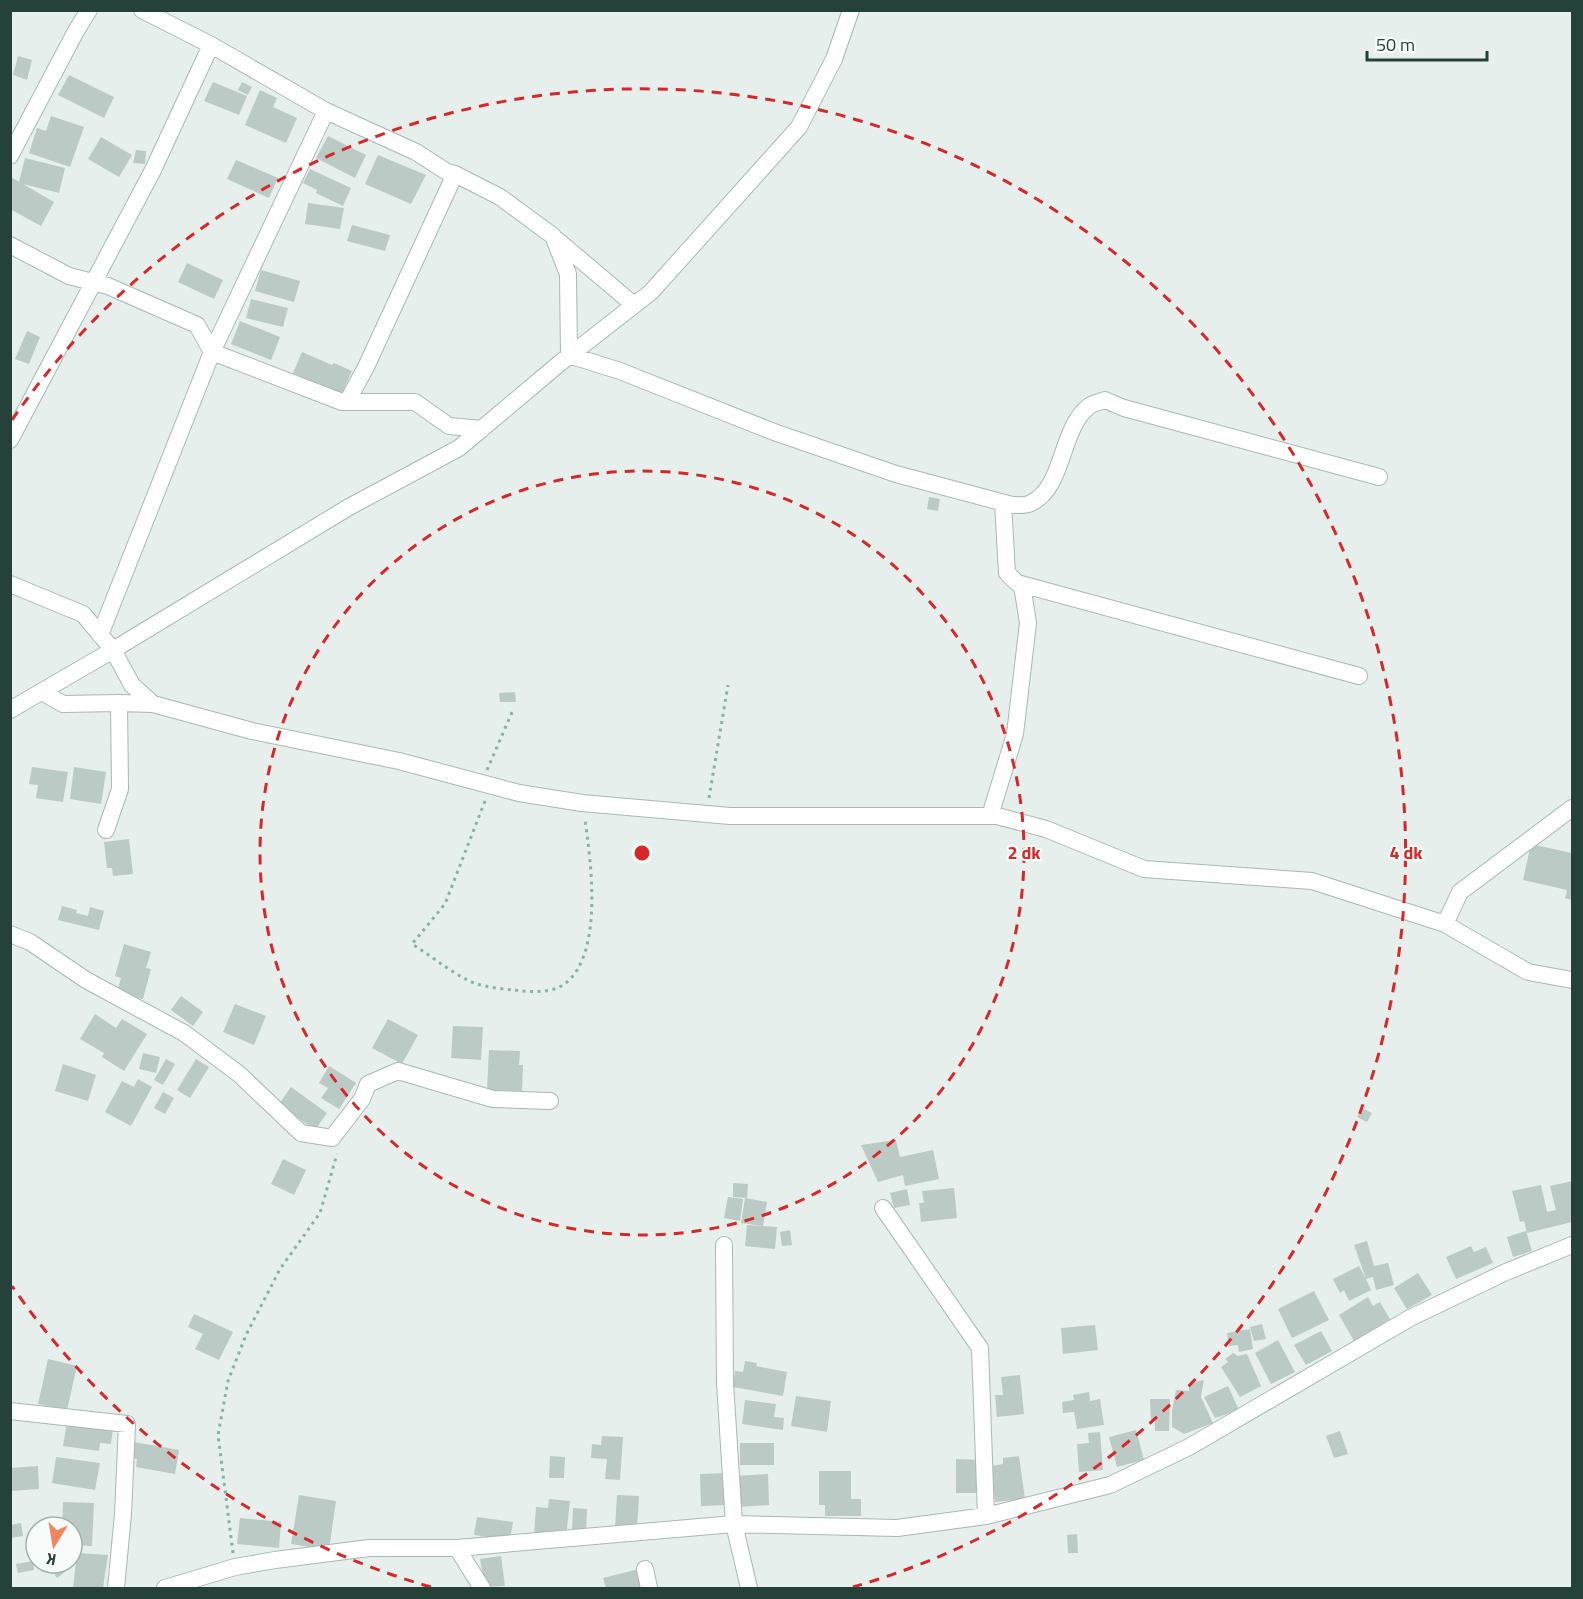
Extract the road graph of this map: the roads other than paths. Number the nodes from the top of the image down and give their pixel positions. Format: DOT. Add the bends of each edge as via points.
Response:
graph roads {
  1 [pos="89,10"];
  2 [pos="142,10"];
  3 [pos="851,10"];
  4 [pos="211,45"];
  5 [pos="326,111"];
  6 [pos="10,156"];
  7 [pos="455,174"];
  8 [pos="553,236"];
  9 [pos="10,245"];
  10 [pos="95,282"];
  11 [pos="634,305"];
  12 [pos="212,352"];
  13 [pos="569,356"];
  14 [pos="342,402"];
  15 [pos="482,429"];
  16 [pos="10,440"];
  17 [pos="1379,477"];
  18 [pos="1003,503"];
  19 [pos="10,584"];
  20 [pos="1022,585"];
  21 [pos="100,635"];
  22 [pos="113,650"];
  23 [pos="1359,676"];
  24 [pos="42,692"];
  25 [pos="119,703"];
  26 [pos="153,704"];
  27 [pos="10,710"];
  28 [pos="1572,808"];
  29 [pos="990,816"];
  30 [pos="106,830"];
  31 [pos="1445,924"];
  32 [pos="10,934"];
  33 [pos="1572,980"];
  34 [pos="550,1101"];
  35 [pos="883,1209"];
  36 [pos="724,1245"];
  37 [pos="1572,1245"];
  38 [pos="10,1411"];
  39 [pos="986,1516"];
  40 [pos="734,1524"];
  41 [pos="457,1548"];
  42 [pos="645,1569"];
  43 [pos="116,1588"];
  44 [pos="165,1588"];
  45 [pos="482,1588"];
  46 [pos="649,1588"];
  47 [pos="749,1588"];
  1 -- 6 [label="street"];
  2 -- 4 [label="street"];
  3 -- 11 [label="street" via="834,59 798,127 651,292"];
  4 -- 5 [label="street"];
  4 -- 10 [label="street"];
  5 -- 7 [label="street"];
  5 -- 12 [label="street"];
  7 -- 8 [label="street" via="500,197"];
  7 -- 14 [label="street" via="366,367 348,400"];
  8 -- 11 [label="street"];
  8 -- 13 [label="street" via="568,274"];
  9 -- 10 [label="street" via="69,276"];
  10 -- 12 [label="street" via="197,325"];
  10 -- 16 [label="street"];
  11 -- 13 [label="street"];
  12 -- 14 [label="street"];
  12 -- 21 [label="street"];
  13 -- 15 [label="street"];
  13 -- 18 [label="street" via="620,371 774,432 896,474"];
  14 -- 15 [label="street" via="415,402 448,426"];
  15 -- 22 [label="street" via="459,448 349,507"];
  17 -- 18 [label="street" via="1105,400 1089,405 1073,424 1054,476 1042,496 1029,504"];
  18 -- 20 [label="street" via="1007,573"];
  19 -- 21 [label="street" via="83,614"];
  20 -- 23 [label="street"];
  20 -- 29 [label="street" via="1028,623 1015,734"];
  21 -- 22 [label="street"];
  22 -- 24 [label="street"];
  22 -- 26 [label="street" via="132,685"];
  24 -- 25 [label="street" via="63,704"];
  24 -- 27 [label="street"];
  25 -- 26 [label="street"];
  25 -- 30 [label="street" via="120,789"];
  26 -- 29 [label="street" via="252,730 399,760 519,793 582,803 730,816"];
  28 -- 31 [label="street" via="1460,892"];
  29 -- 31 [label="street" via="1046,829 1144,869 1312,881"];
  31 -- 33 [label="street" via="1528,972"];
  32 -- 34 [label="street" via="184,1033 239,1074 301,1133 332,1137 362,1099 368,1084 398,1071 493,1099"];
  35 -- 39 [label="street" via="980,1348"];
  36 -- 40 [label="street" via="725,1383"];
  37 -- 39 [label="street" via="1410,1318 1189,1447 1110,1485"];
  38 -- 43 [label="street" via="128,1424"];
  39 -- 40 [label="street" via="897,1528"];
  40 -- 41 [label="street"];
  40 -- 47 [label="street"];
  41 -- 44 [label="street" via="369,1548 275,1560 235,1567"];
  41 -- 45 [label="street"];
  42 -- 46 [label="street"];
}
